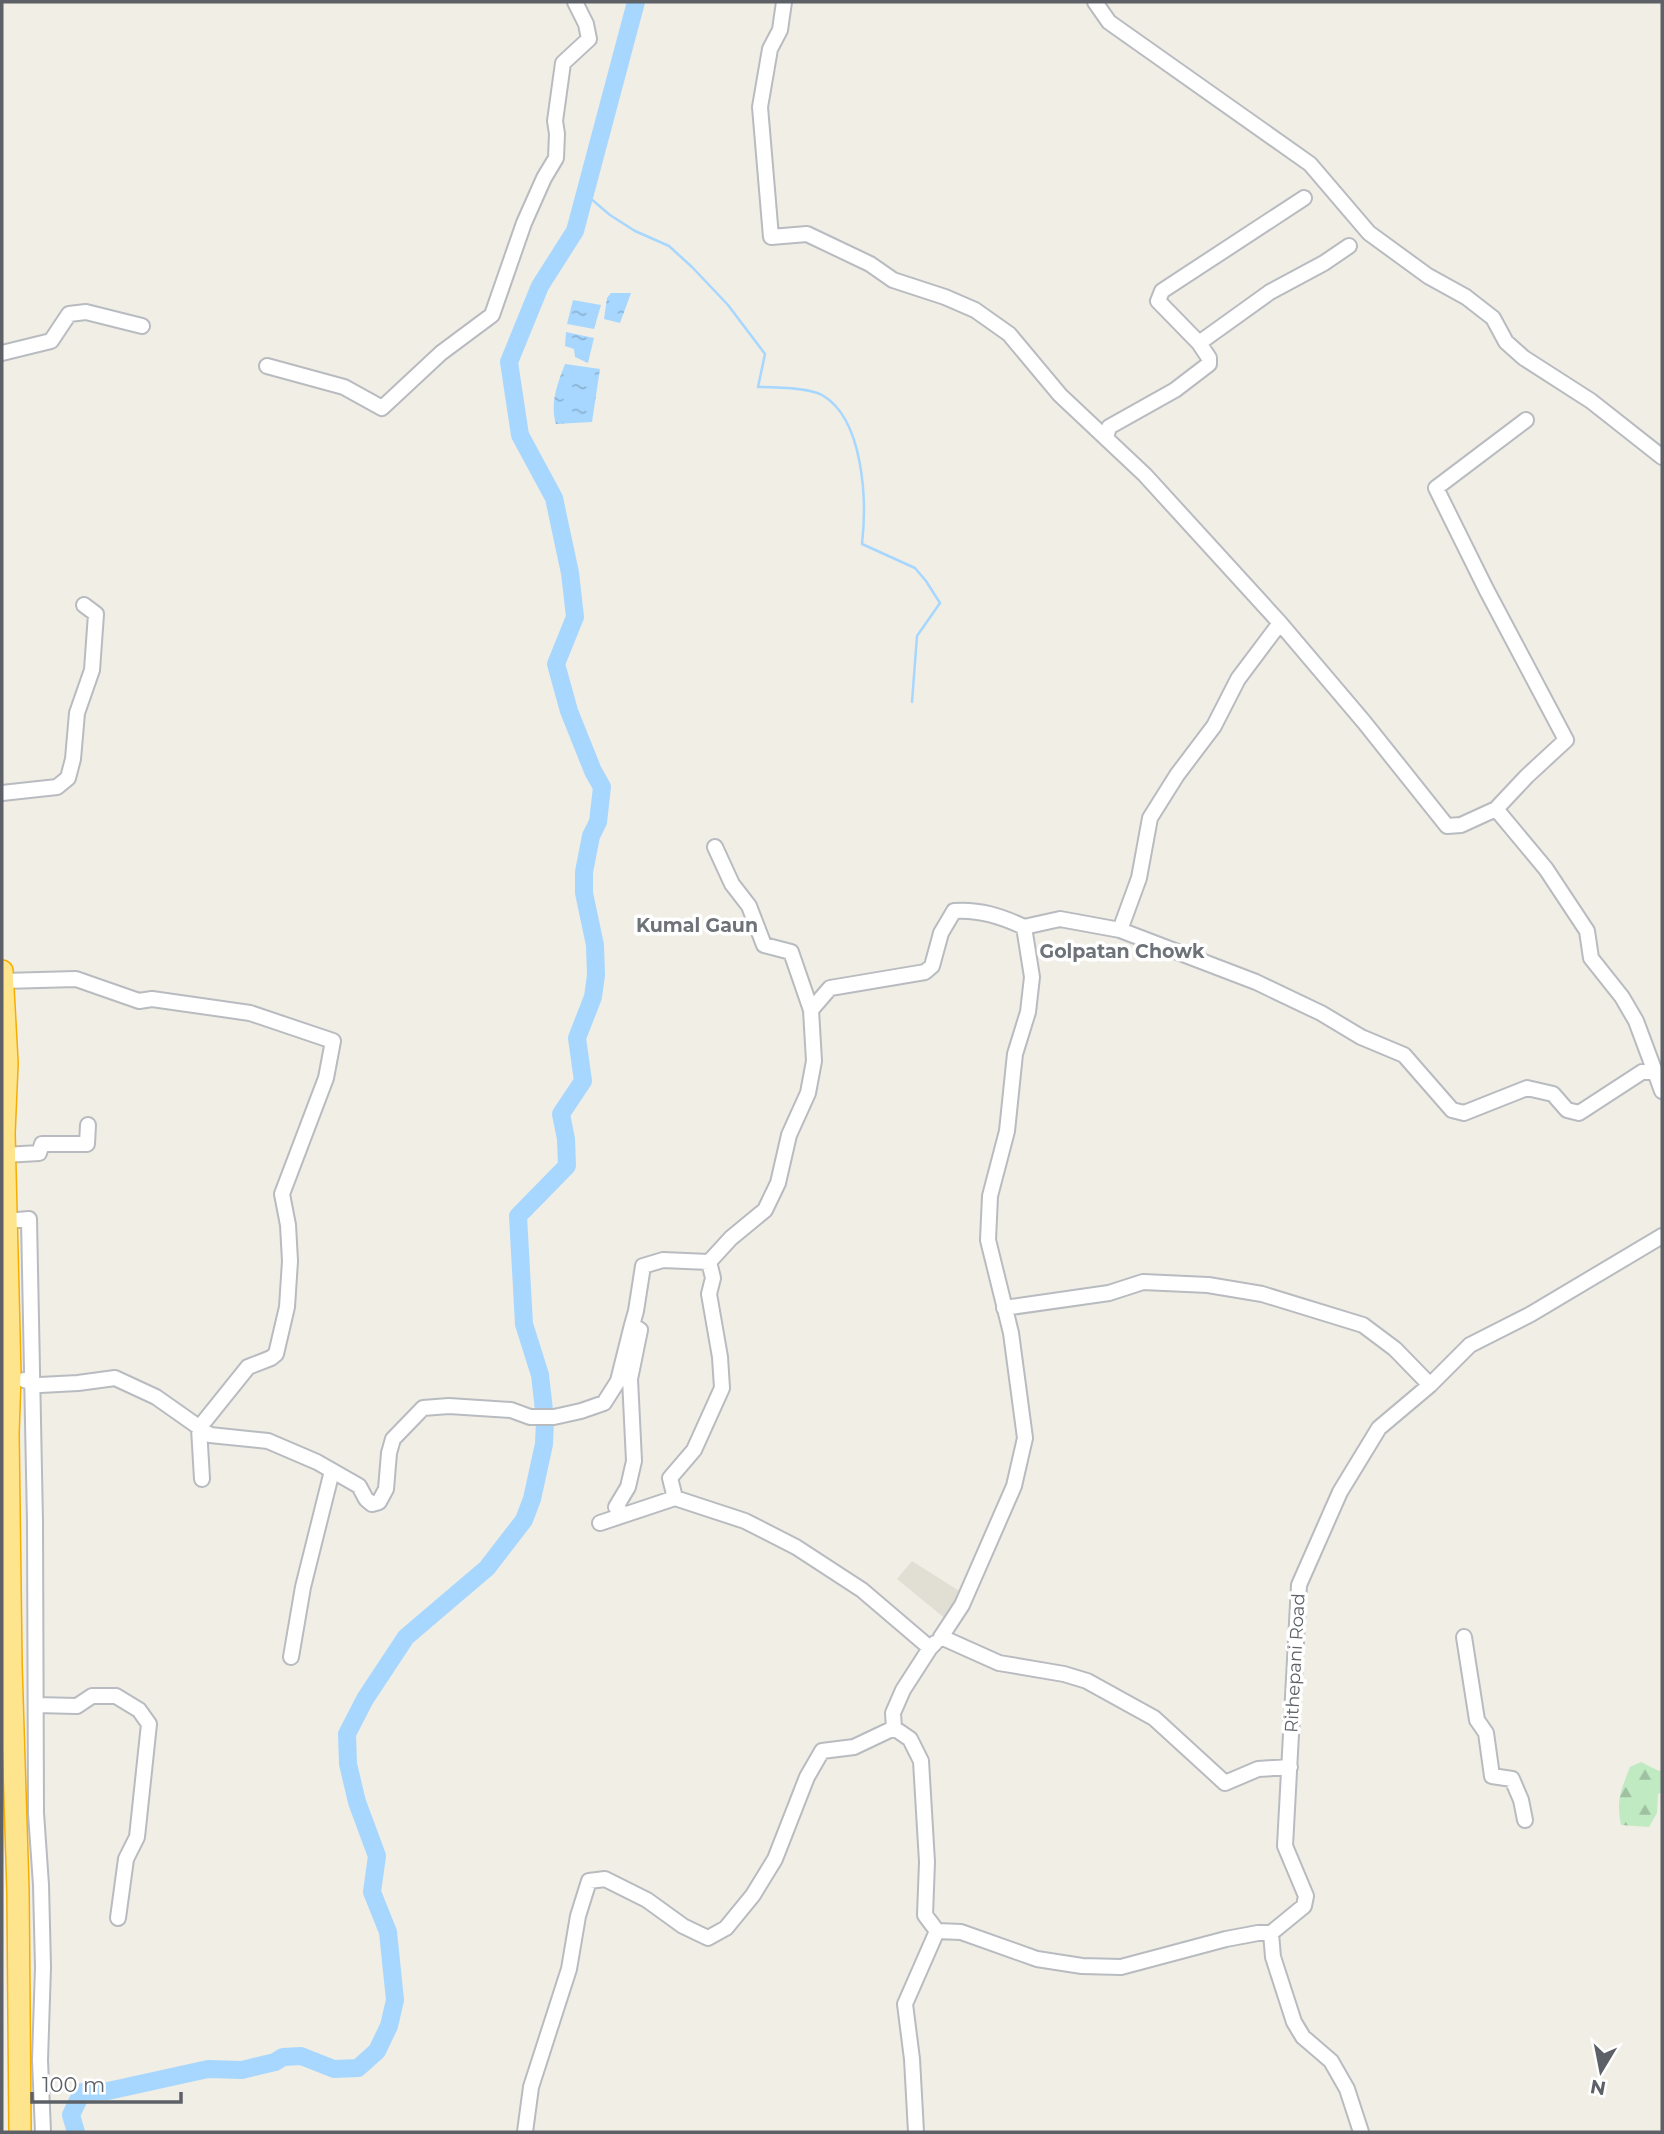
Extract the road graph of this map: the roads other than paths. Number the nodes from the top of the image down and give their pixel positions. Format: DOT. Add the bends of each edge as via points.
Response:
graph roads {
  1 [pos="575,2"];
  2 [pos="784,2"];
  3 [pos="1096,2"];
  4 [pos="1304,198"];
  5 [pos="1349,246"];
  6 [pos="142,326"];
  7 [pos="1199,343"];
  8 [pos="2,353"];
  9 [pos="267,366"];
  10 [pos="1526,420"];
  11 [pos="1106,438"];
  12 [pos="1662,457"];
  13 [pos="84,604"];
  14 [pos="1279,623"];
  15 [pos="2,793"];
  16 [pos="1496,809"];
  17 [pos="715,847"];
  18 [pos="1024,927"];
  19 [pos="1120,930"];
  20 [pos="2,976"];
  21 [pos="811,1010"];
  22 [pos="1655,1072"];
  23 [pos="1662,1091"];
  24 [pos="88,1125"];
  25 [pos="5,1155"];
  26 [pos="6,1221"];
  27 [pos="1662,1236"];
  28 [pos="709,1262"];
  29 [pos="1004,1308"];
  30 [pos="632,1325"];
  31 [pos="10,1375"];
  32 [pos="33,1382"];
  33 [pos="1430,1385"];
  34 [pos="199,1428"];
  35 [pos="332,1471"];
  36 [pos="202,1479"];
  37 [pos="675,1497"];
  38 [pos="624,1515"];
  39 [pos="600,1523"];
  40 [pos="941,1637"];
  41 [pos="1464,1637"];
  42 [pos="930,1648"];
  43 [pos="291,1657"];
  44 [pos="6,1666"];
  45 [pos="36,1705"];
  46 [pos="894,1728"];
  47 [pos="1290,1767"];
  48 [pos="1525,1820"];
  49 [pos="10,1891"];
  50 [pos="118,1918"];
  51 [pos="937,1931"];
  52 [pos="1271,1933"];
  53 [pos="20,2132"];
  54 [pos="43,2132"];
  55 [pos="525,2132"];
  56 [pos="916,2132"];
  57 [pos="1361,2132"];
  1 -- 9 [label="street" via="589,39 563,63 555,121 556,158 524,223 492,315 441,353 382,408 344,387"];
  2 -- 11 [label="street" via="760,107 771,237 807,234 893,280 975,310 1009,334 1060,395"];
  3 -- 12 [label="street" via="1109,22 1310,164 1369,233 1493,318 1506,342 1524,358 1591,401"];
  4 -- 7 [label="street" via="1162,292 1158,301"];
  5 -- 7 [label="street" via="1270,292"];
  6 -- 8 [label="street" via="86,312 69,314 51,341"];
  7 -- 11 [label="street" via="1209,364 1175,390 1109,427"];
  10 -- 16 [label="street" via="1436,488 1566,740"];
  11 -- 14 [label="street"];
  13 -- 15 [label="street" via="96,614 92,670 77,713 68,778 57,787"];
  14 -- 16 [label="street" via="1447,826 1461,825"];
  14 -- 19 [label="street" via="1150,818 1139,878"];
  16 -- 22 [label="street" via="1546,869 1587,931 1591,958 1636,1021"];
  17 -- 21 [label="street" via="732,884 749,905 764,945 791,952"];
  18 -- 19 [label="street" via="1060,919"];
  18 -- 21 [label="street" via="974,910 954,911 941,933 932,966 925,972 830,988"];
  18 -- 29 [label="street" via="1032,977 1028,1012 1015,1054 1007,1131 990,1196 988,1240"];
  19 -- 22 [label="street" via="1256,982 1404,1055 1452,1110 1464,1113 1527,1088 1553,1094 1567,1111 1579,1112 1642,1072"];
  20 -- 25 [label="highway" via="7,1063"];
  20 -- 34 [label="street" via="76,979 139,1001 250,1013 333,1041 326,1078 282,1194 290,1261 276,1354 248,1367"];
  21 -- 28 [label="street" via="814,1060 808,1093 789,1135 778,1183 765,1210"];
  22 -- 23 [label="street"];
  24 -- 25 [label="street" via="87,1144 42,1144 39,1153"];
  25 -- 26 [label="highway"];
  26 -- 31 [label="highway"];
  26 -- 32 [label="street" via="29,1219"];
  27 -- 33 [label="street, Rithepani Road" via="1470,1345"];
  28 -- 30 [label="street" via="663,1260 643,1266"];
  28 -- 37 [label="street" via="722,1388 694,1450 670,1478"];
  29 -- 33 [label="street" via="1110,1293 1143,1282 1208,1285 1262,1294 1363,1325"];
  29 -- 40 [label="street" via="1025,1438 1014,1486 962,1605"];
  30 -- 35 [label="street" via="618,1381 604,1403 554,1417 530,1417 511,1410 424,1408 393,1439 386,1489 379,1502 372,1504 359,1486"];
  30 -- 38 [label="street" via="640,1330 630,1379 634,1461 628,1486 616,1507"];
  31 -- 32 [label="street"];
  31 -- 44 [label="highway"];
  32 -- 34 [label="street" via="65,1384 115,1378 156,1396"];
  32 -- 45 [label="street"];
  33 -- 47 [label="street, Rithepani Road" via="1379,1427 1340,1492 1298,1585"];
  34 -- 35 [label="street" via="210,1435 268,1441"];
  34 -- 36 [label="street"];
  35 -- 43 [label="street"];
  37 -- 38 [label="street"];
  37 -- 42 [label="street" via="744,1521 796,1547 862,1590"];
  38 -- 39 [label="street"];
  40 -- 42 [label="street"];
  40 -- 47 [label="street" via="999,1663 1087,1681 1154,1718 1225,1783 1258,1769"];
  41 -- 48 [label="street" via="1477,1720 1486,1733 1492,1776 1513,1779"];
  42 -- 46 [label="street" via="893,1713"];
  44 -- 49 [label="highway"];
  45 -- 50 [label="street" via="77,1706 92,1696 117,1696 139,1710 149,1724 137,1837 126,1859"];
  45 -- 54 [label="street"];
  46 -- 51 [label="street" via="910,1739 921,1761 928,1863 925,1915"];
  46 -- 55 [label="street" via="854,1747 822,1751 775,1859 726,1928 708,1938 647,1899 605,1879 589,1881 569,1969 531,2087"];
  47 -- 52 [label="street, Rithepani Road" via="1285,1846 1306,1896 1304,1906"];
  49 -- 53 [label="highway"];
  51 -- 52 [label="street" via="961,1932 1037,1959 1121,1967 1226,1939"];
  51 -- 56 [label="street" via="905,2004"];
  52 -- 57 [label="street" via="1273,1957 1294,2022 1303,2037 1331,2061 1347,2089"];
}
